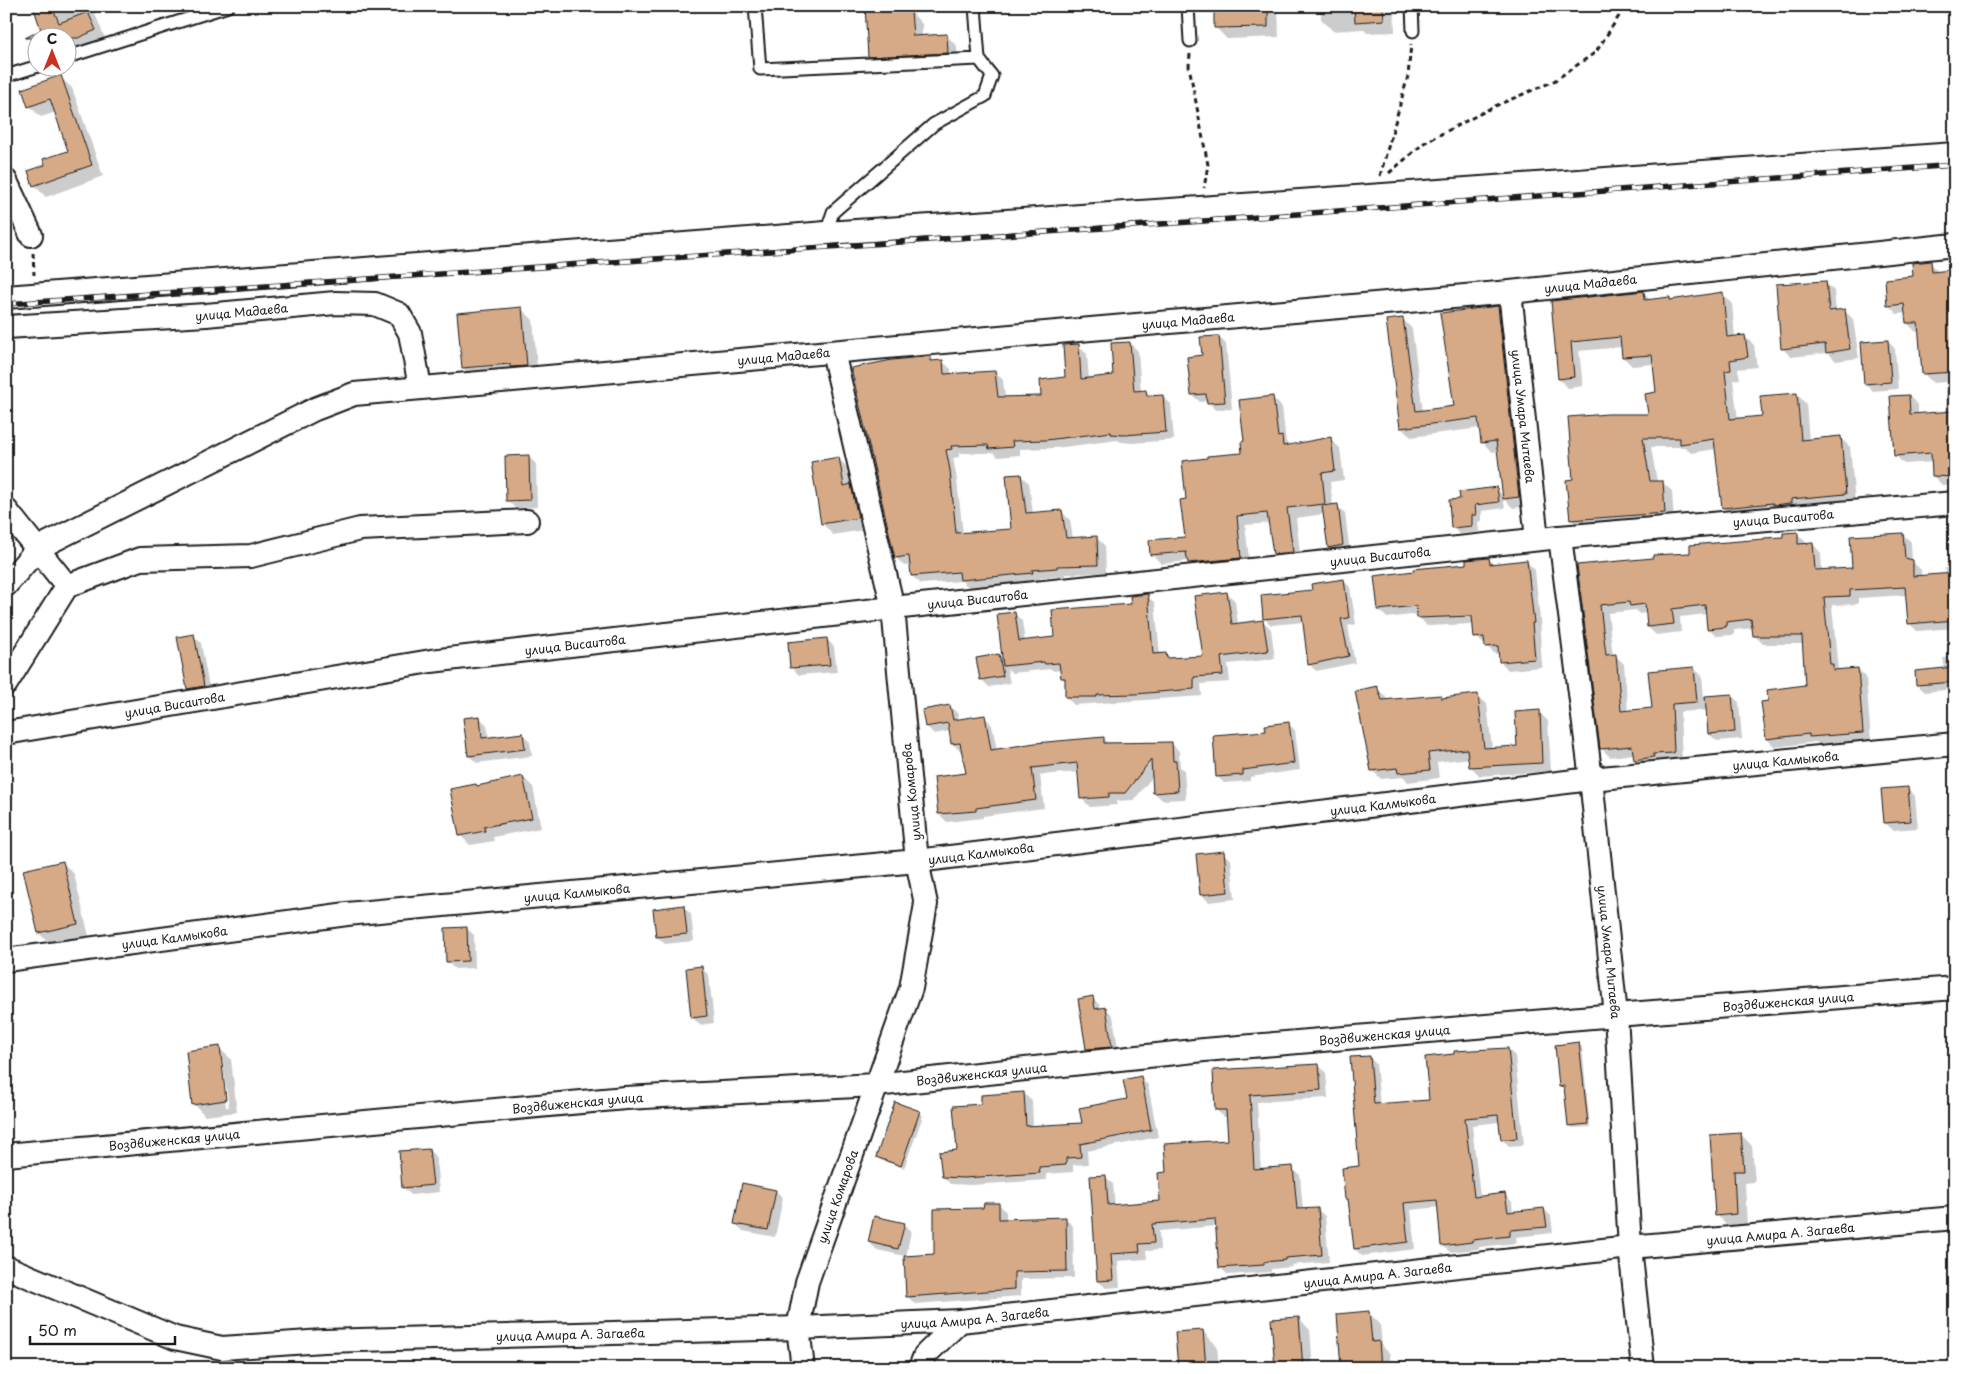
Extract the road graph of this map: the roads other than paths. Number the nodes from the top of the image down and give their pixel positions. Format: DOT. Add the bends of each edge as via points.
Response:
graph roads {
  1 [pos="228,6"];
  2 [pos="754,6"];
  3 [pos="974,6"];
  4 [pos="1188,6"];
  5 [pos="1412,6"];
  6 [pos="1413,31"];
  7 [pos="1190,41"];
  8 [pos="78,54"];
  9 [pos="979,60"];
  10 [pos="28,69"];
  11 [pos="6,76"];
  12 [pos="1955,154"];
  13 [pos="6,181"];
  14 [pos="826,233"];
  15 [pos="32,235"];
  16 [pos="1955,245"];
  17 [pos="1510,292"];
  18 [pos="6,297"];
  19 [pos="6,327"];
  20 [pos="833,352"];
  21 [pos="420,387"];
  22 [pos="1955,503"];
  23 [pos="6,510"];
  24 [pos="527,521"];
  25 [pos="1560,537"];
  26 [pos="1537,539"];
  27 [pos="38,548"];
  28 [pos="6,585"];
  29 [pos="67,586"];
  30 [pos="892,608"];
  31 [pos="6,684"];
  32 [pos="6,733"];
  33 [pos="1955,744"];
  34 [pos="1591,779"];
  35 [pos="917,860"];
  36 [pos="6,960"];
  37 [pos="1955,988"];
  38 [pos="1616,1015"];
  39 [pos="875,1085"];
  40 [pos="6,1155"];
  41 [pos="1955,1218"];
  42 [pos="1630,1247"];
  43 [pos="6,1267"];
  44 [pos="960,1321"];
  45 [pos="798,1328"];
  46 [pos="221,1358"];
  47 [pos="803,1368"];
  48 [pos="920,1368"];
  49 [pos="1643,1368"];
  1 -- 8 [label="lane"];
  2 -- 9 [label="lane" via="760,69"];
  3 -- 9 [label="lane"];
  4 -- 7 [label="lane"];
  5 -- 6 [label="lane"];
  9 -- 14 [label="lane" via="992,76 985,96 934,124 833,212"];
  10 -- 11 [label="lane"];
  12 -- 14 [label="street"];
  13 -- 15 [label="street"];
  14 -- 18 [label="street"];
  16 -- 17 [label="street, улица Мадаева"];
  17 -- 20 [label="street, улица Мадаева"];
  17 -- 26 [label="street, улица Умара Митаева"];
  19 -- 21 [label="street, улица Мадаева" via="206,315 335,303 375,304 399,314 410,333"];
  20 -- 21 [label="street, улица Мадаева"];
  20 -- 30 [label="street, улица Комарова"];
  21 -- 27 [label="street, улица Мадаева" via="354,394 315,409"];
  22 -- 25 [label="street, улица Висаитова"];
  23 -- 27 [label="street"];
  24 -- 29 [label="street" via="360,529 251,556 140,559"];
  25 -- 26 [label="street, улица Висаитова"];
  25 -- 34 [label="street, улица Умара Митаева"];
  26 -- 30 [label="street, улица Висаитова"];
  27 -- 28 [label="street, улица Мадаева"];
  27 -- 29 [label="street"];
  29 -- 31 [label="street"];
  30 -- 32 [label="street, улица Висаитова" via="431,661"];
  30 -- 35 [label="street, улица Комарова"];
  33 -- 34 [label="street, улица Калмыкова"];
  34 -- 35 [label="street, улица Калмыкова"];
  34 -- 38 [label="street, улица Умара Митаева"];
  35 -- 36 [label="street, улица Калмыкова" via="347,914"];
  35 -- 39 [label="street, улица Комарова" via="926,904 911,988"];
  37 -- 38 [label="street, Воздвиженская улица"];
  38 -- 39 [label="street, Воздвиженская улица" via="1204,1050"];
  38 -- 42 [label="street, улица Умара Митаева"];
  39 -- 40 [label="street, Воздвиженская улица" via="625,1098"];
  39 -- 45 [label="street, улица Комарова" via="807,1282"];
  41 -- 42 [label="street, улица Амира А. Загаева"];
  42 -- 44 [label="street, улица Амира А. Загаева"];
  42 -- 49 [label="street, улица Умара Митаева"];
  43 -- 46 [label="street, улица Амира А. Загаева"];
  44 -- 45 [label="street, улица Амира А. Загаева"];
  44 -- 48 [label="street" via="925,1355"];
  45 -- 46 [label="street, улица Амира А. Загаева" via="323,1341"];
  45 -- 47 [label="street, улица Комарова"];
}
